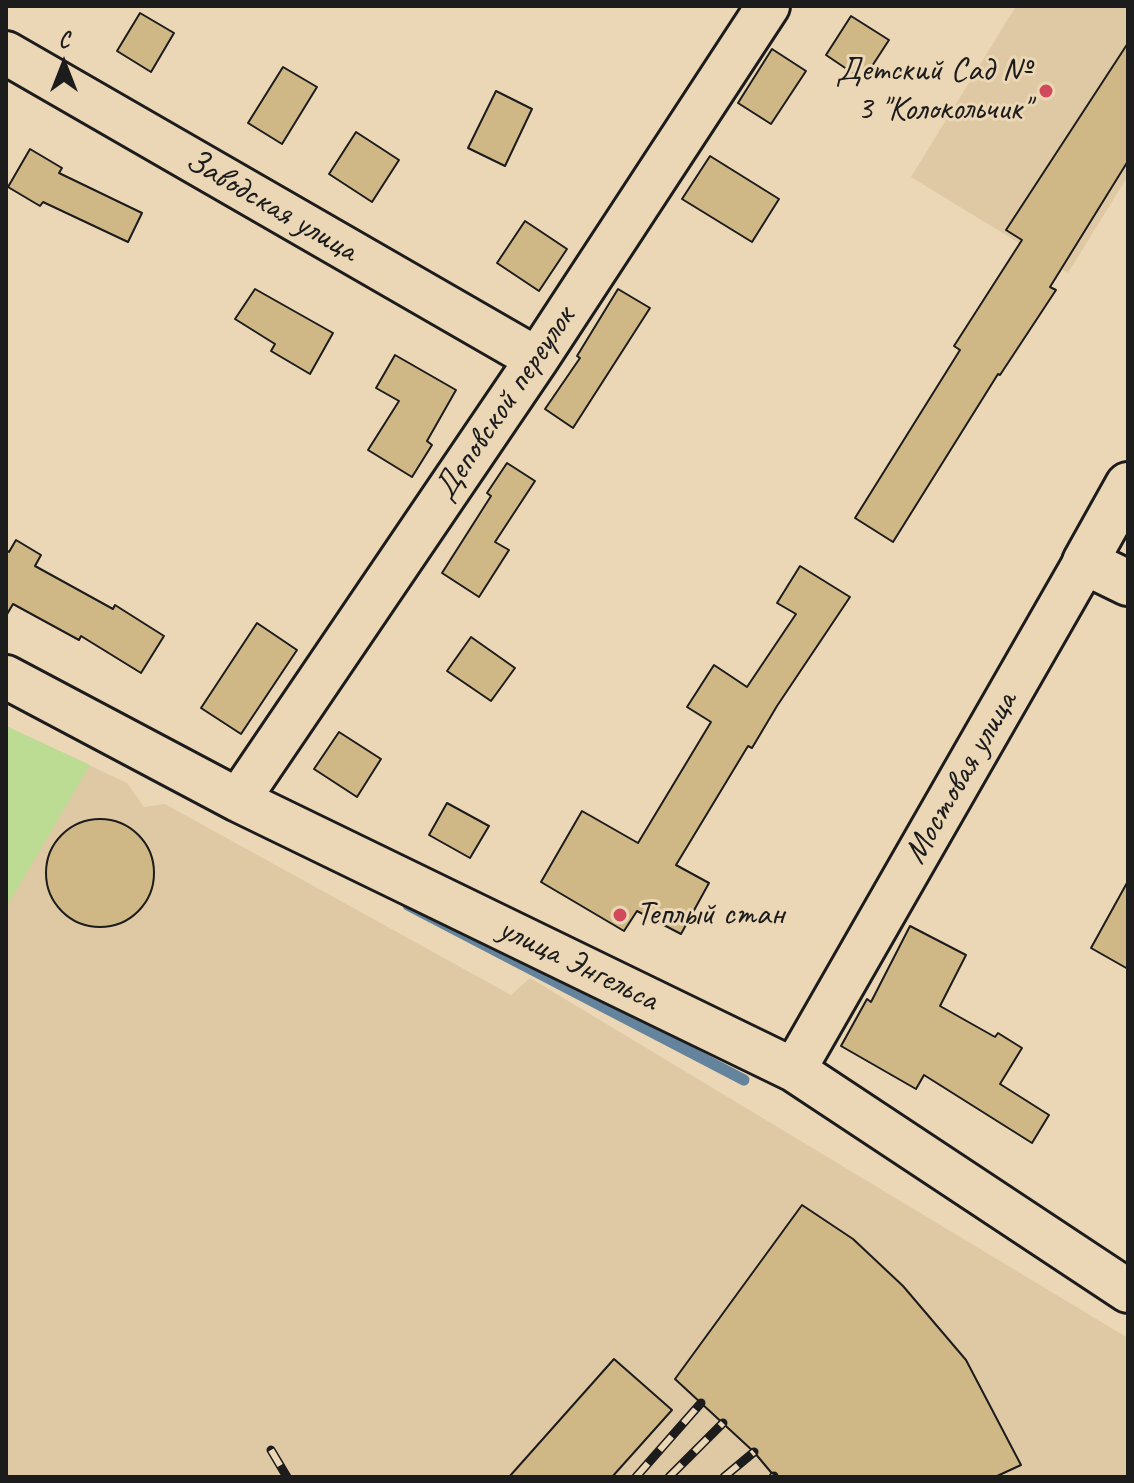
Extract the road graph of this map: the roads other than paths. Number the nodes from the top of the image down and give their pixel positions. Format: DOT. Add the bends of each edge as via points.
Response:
graph roads {
  1 [pos="768,6"];
  2 [pos="6,53"];
  3 [pos="537,359"];
  4 [pos="1128,485"];
  5 [pos="1085,562"];
  6 [pos="1128,583"];
  7 [pos="6,677"];
  8 [pos="238,800"];
  9 [pos="794,1070"];
  10 [pos="1128,1291"];
  1 -- 3 [label="street, Деповской переулок"];
  2 -- 3 [label="street, Заводская улица"];
  3 -- 8 [label="street, Деповской переулок"];
  4 -- 5 [label="street, Мостовая улица"];
  5 -- 6 [label="street"];
  5 -- 9 [label="street, Мостовая улица"];
  7 -- 8 [label="street, улица Энгельса"];
  8 -- 9 [label="street, улица Энгельса"];
  9 -- 10 [label="street, улица Энгельса"];
}
